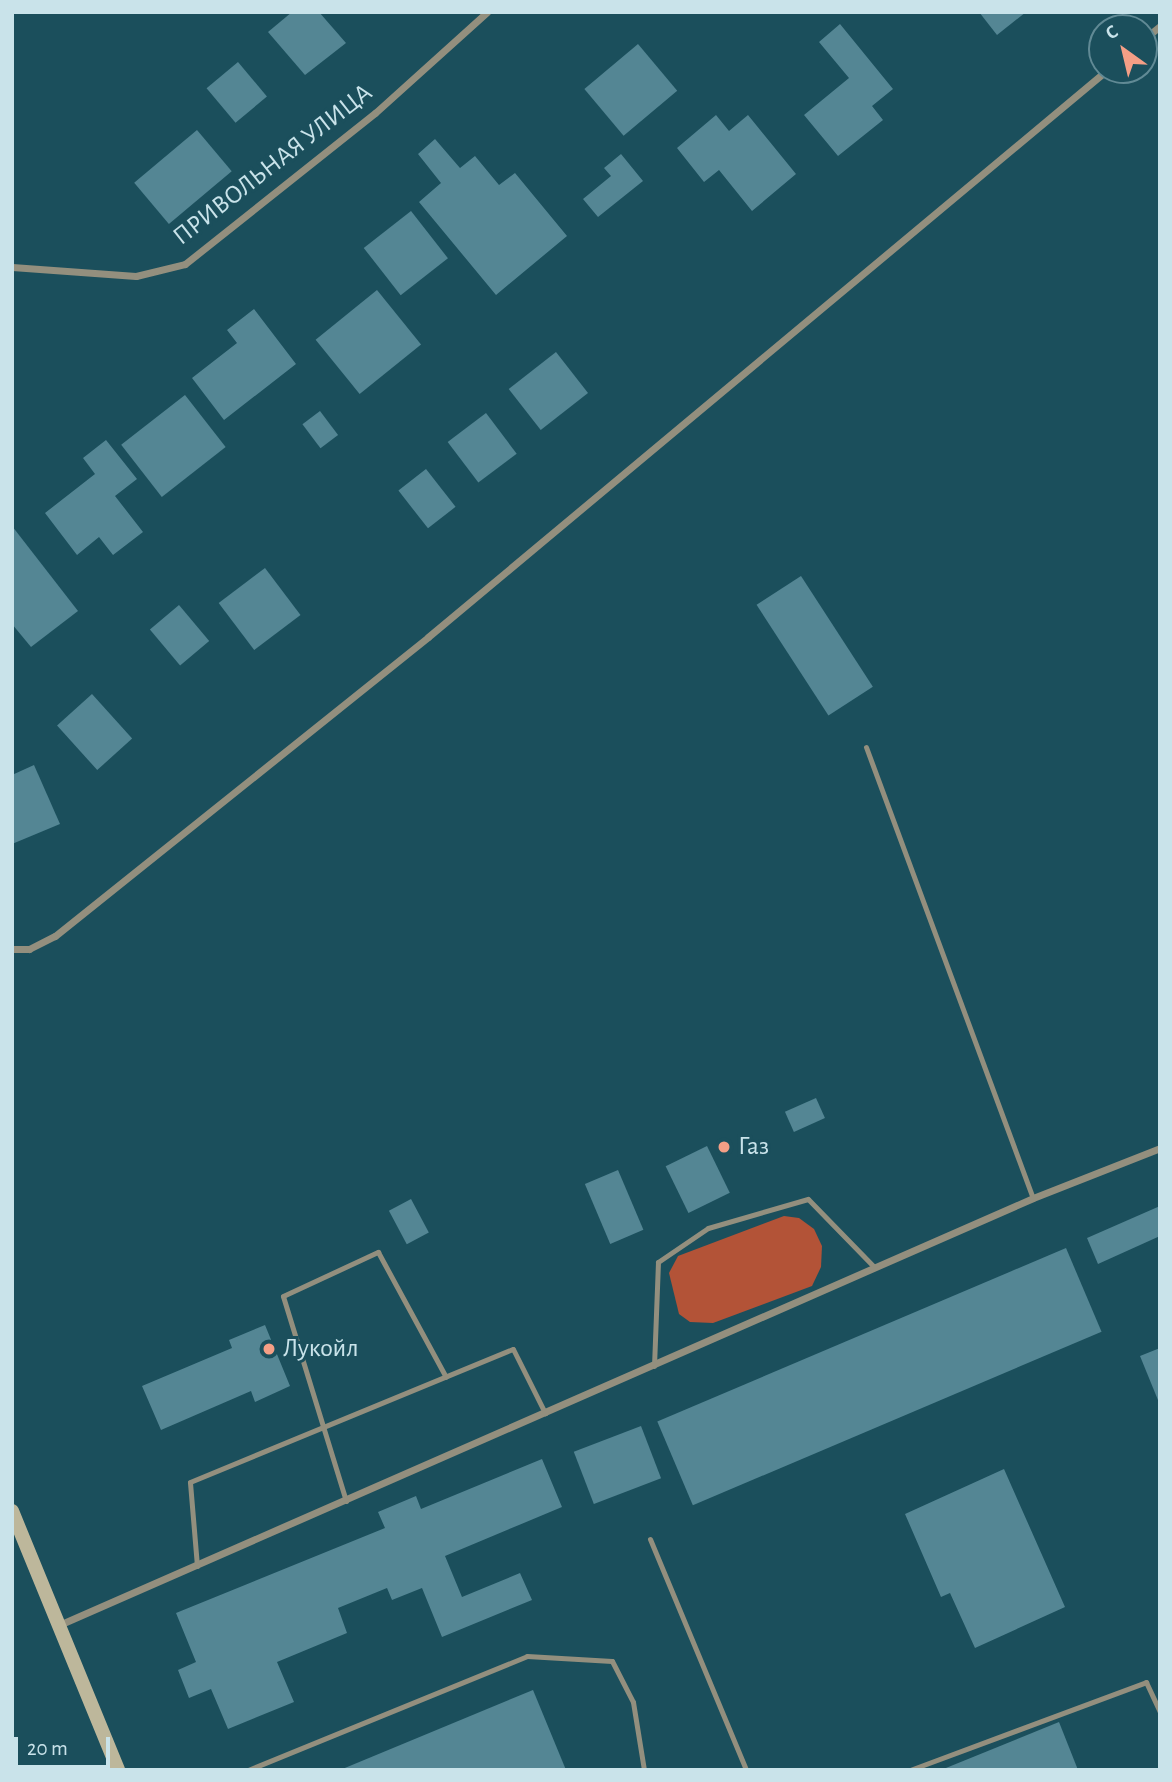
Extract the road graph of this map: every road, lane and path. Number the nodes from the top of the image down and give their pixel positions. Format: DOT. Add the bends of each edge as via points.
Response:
graph roads {
  1 [pos="487,12"];
  2 [pos="1090,84"];
  3 [pos="12,267"];
  4 [pos="866,747"];
  5 [pos="12,949"];
  6 [pos="1160,1148"];
  7 [pos="1033,1198"];
  8 [pos="877,1270"];
  9 [pos="654,1366"];
  10 [pos="446,1377"];
  11 [pos="546,1414"];
  12 [pos="323,1429"];
  13 [pos="346,1501"];
  14 [pos="12,1511"];
  15 [pos="650,1539"];
  16 [pos="197,1566"];
  17 [pos="60,1625"];
  18 [pos="1160,1712"];
  19 [pos="118,1770"];
  20 [pos="248,1770"];
  21 [pos="644,1770"];
  22 [pos="746,1770"];
  23 [pos="910,1770"];
  1 -- 3 [label="street, ПРИВОЛЬНАЯ УЛИЦА" via="375,113 185,264 136,276"];
  2 -- 5 [label="street" via="428,637 55,936 29,948"];
  4 -- 7 [label="lane"];
  6 -- 7 [label="street"];
  7 -- 8 [label="street"];
  8 -- 9 [label="street"];
  8 -- 9 [label="lane" via="808,1199 708,1228 658,1262"];
  9 -- 11 [label="street"];
  10 -- 11 [label="lane" via="513,1349"];
  10 -- 12 [label="lane"];
  10 -- 12 [label="lane" via="378,1252 283,1296"];
  11 -- 13 [label="street"];
  12 -- 13 [label="lane"];
  12 -- 16 [label="lane" via="190,1482"];
  13 -- 16 [label="street"];
  14 -- 17 [label="main road"];
  15 -- 22 [label="lane"];
  16 -- 17 [label="street"];
  17 -- 19 [label="main road"];
  18 -- 23 [label="lane" via="1146,1682"];
  20 -- 21 [label="lane" via="527,1656 612,1661 633,1702"];
}
